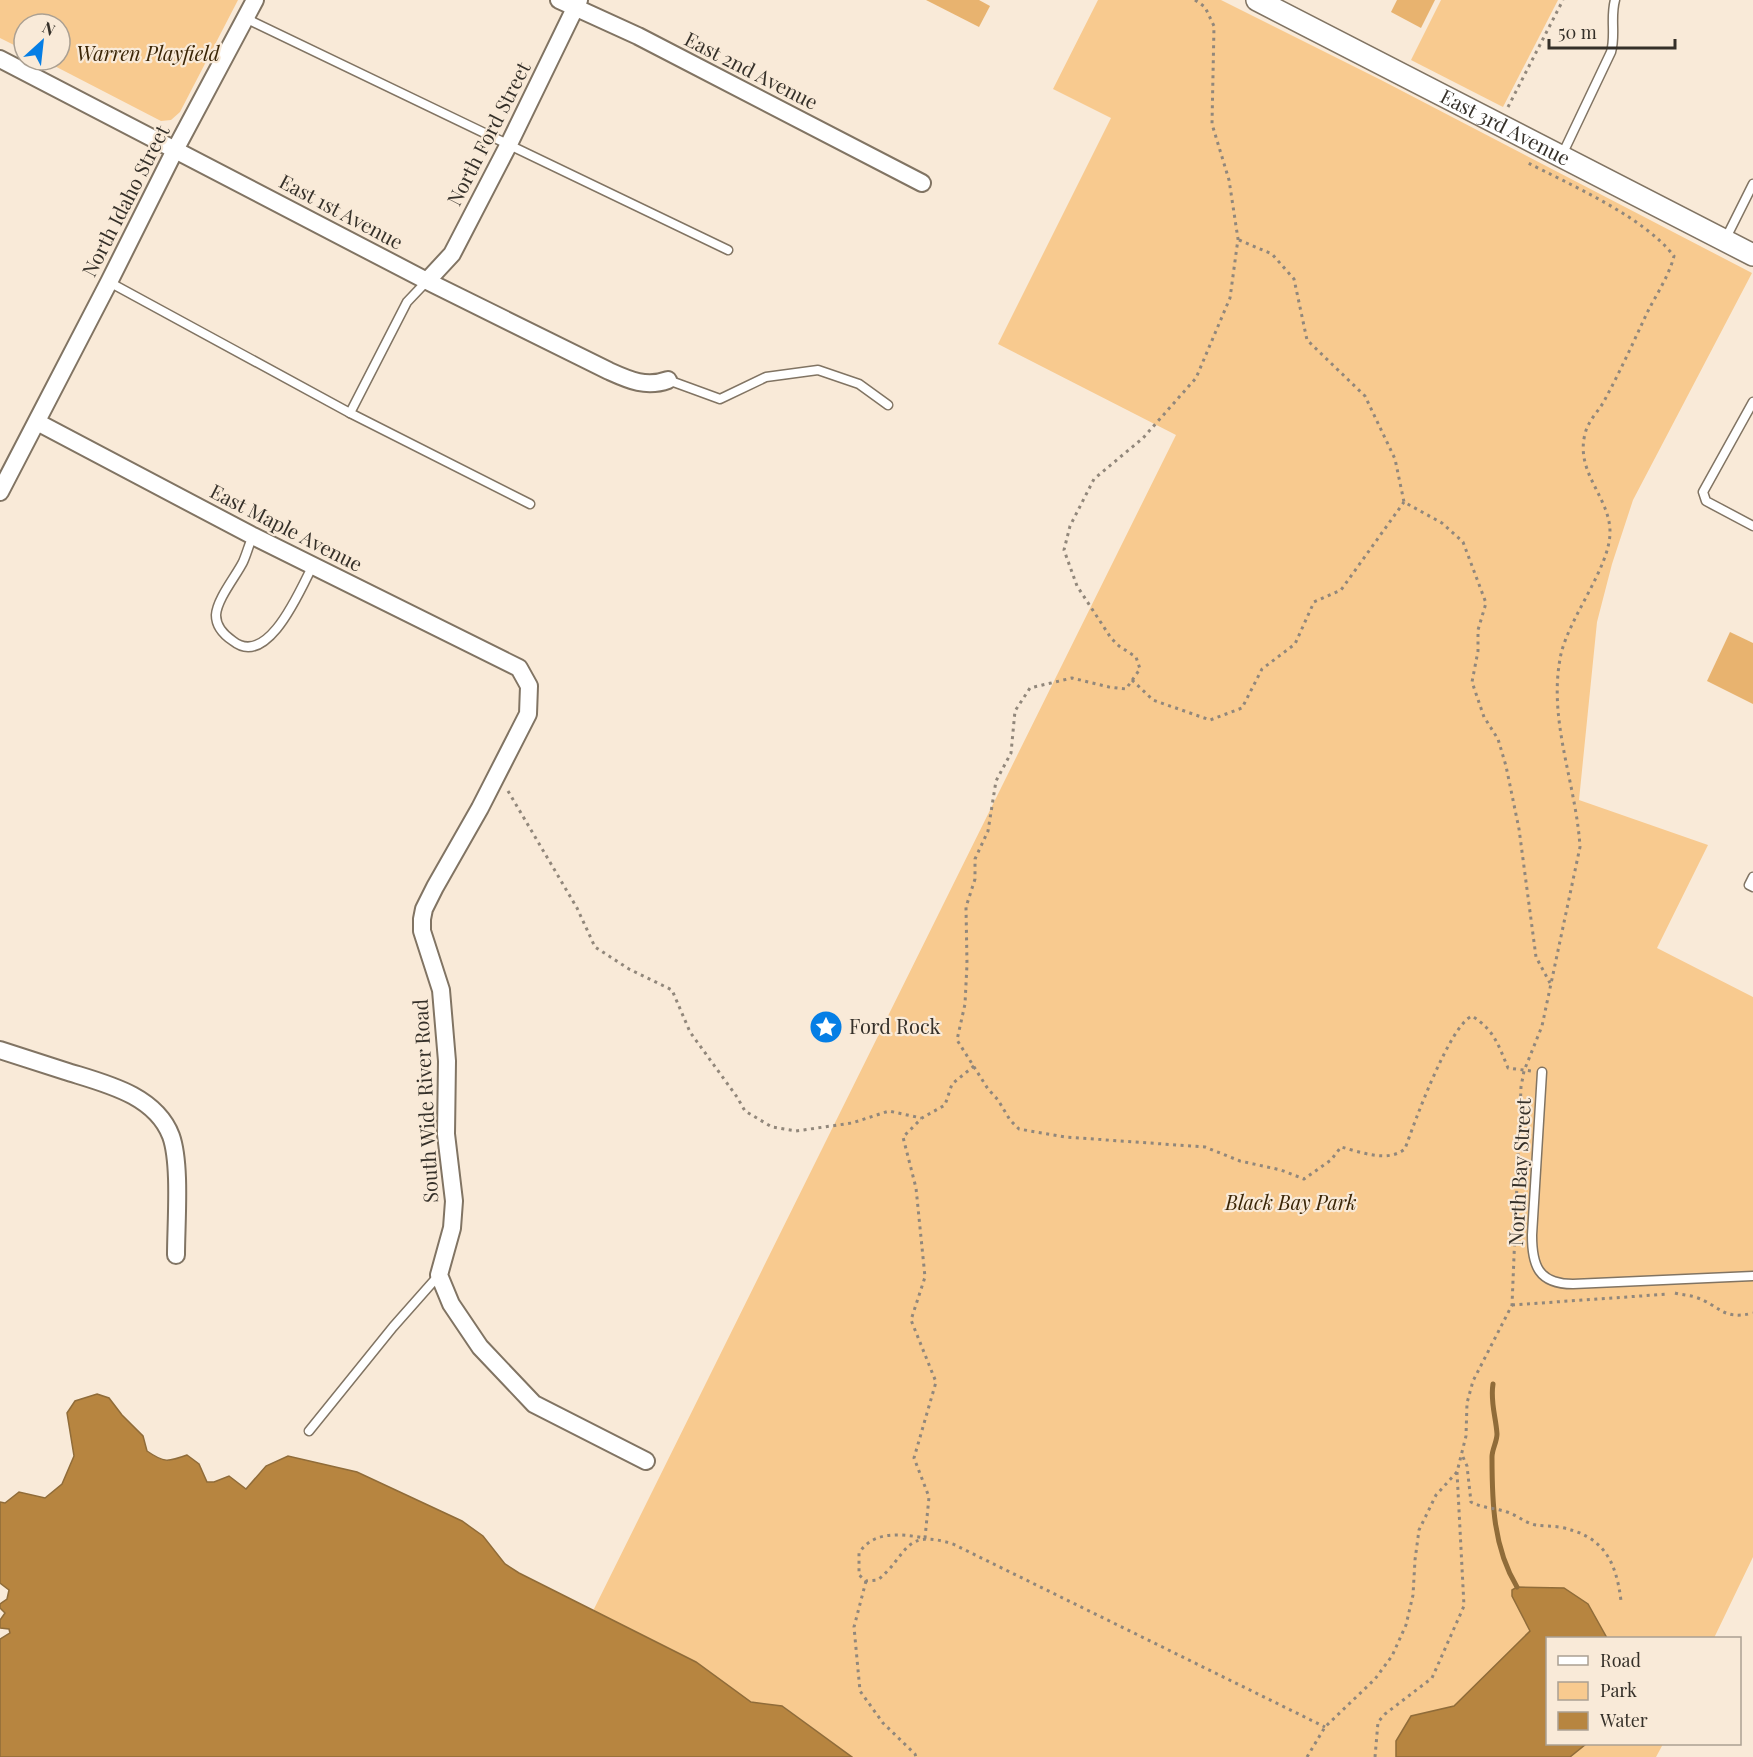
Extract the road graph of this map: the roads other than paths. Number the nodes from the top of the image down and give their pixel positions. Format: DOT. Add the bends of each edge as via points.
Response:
graph roads {
  1 [pos="255,0"];
  2 [pos="559,0"];
  3 [pos="1257,0"];
  4 [pos="1615,0"];
  5 [pos="577,4"];
  6 [pos="245,18"];
  7 [pos="0,59"];
  8 [pos="509,144"];
  9 [pos="176,150"];
  10 [pos="1562,156"];
  11 [pos="922,183"];
  12 [pos="1753,184"];
  13 [pos="1725,240"];
  14 [pos="728,250"];
  15 [pos="1753,255"];
  16 [pos="427,281"];
  17 [pos="109,282"];
  18 [pos="668,380"];
  19 [pos="1753,402"];
  20 [pos="888,405"];
  21 [pos="350,413"];
  22 [pos="37,422"];
  23 [pos="0,492"];
  24 [pos="530,504"];
  25 [pos="1753,525"];
  26 [pos="252,536"];
  27 [pos="312,565"];
  28 [pos="519,668"];
  29 [pos="1753,877"];
  30 [pos="1753,887"];
  31 [pos="0,1050"];
  32 [pos="1542,1072"];
  33 [pos="176,1255"];
  34 [pos="439,1275"];
  35 [pos="1753,1276"];
  36 [pos="309,1431"];
  37 [pos="646,1461"];
  1 -- 6 [label="street, North Idaho Street"];
  2 -- 5 [label="street, East 2nd Avenue"];
  3 -- 10 [label="street, East 3rd Avenue"];
  4 -- 10 [label="lane" via="1611,52"];
  5 -- 8 [label="street, North Ford Street"];
  5 -- 11 [label="street, East 2nd Avenue"];
  6 -- 8 [label="lane"];
  6 -- 9 [label="street, North Idaho Street"];
  7 -- 9 [label="street, East 1st Avenue"];
  8 -- 14 [label="lane"];
  8 -- 16 [label="street, North Ford Street" via="452,254"];
  9 -- 16 [label="street, East 1st Avenue"];
  9 -- 17 [label="street, North Idaho Street"];
  10 -- 13 [label="street, East 3rd Avenue"];
  12 -- 13 [label="lane"];
  13 -- 15 [label="street, East 3rd Avenue"];
  16 -- 18 [label="street, East 1st Avenue" via="620,376 648,384"];
  16 -- 21 [label="lane" via="407,302"];
  17 -- 21 [label="lane"];
  17 -- 22 [label="street, North Idaho Street"];
  18 -- 20 [label="lane" via="720,399 766,377 818,370 859,384"];
  19 -- 25 [label="lane" via="1703,492 1706,501"];
  21 -- 24 [label="lane"];
  22 -- 23 [label="street, North Idaho Street"];
  22 -- 26 [label="street, East Maple Avenue"];
  26 -- 27 [label="street, East Maple Avenue"];
  26 -- 27 [label="lane" via="216,617 221,632 236,644 252,647 268,638 285,619"];
  27 -- 28 [label="street, East Maple Avenue"];
  28 -- 34 [label="street, South Wide River Road" via="529,686 528,714 435,887 422,920 442,1001 447,1061 446,1134 454,1201 452,1228"];
  29 -- 30 [label="lane" via="1749,885"];
  31 -- 33 [label="street" via="117,1088 139,1100 159,1118 171,1136 176,1163"];
  32 -- 35 [label="lane, North Bay Street" via="1532,1235 1532,1255 1541,1273 1553,1282 1573,1284"];
  34 -- 36 [label="lane"];
  34 -- 37 [label="street" via="451,1304 480,1347 534,1404"];
}
